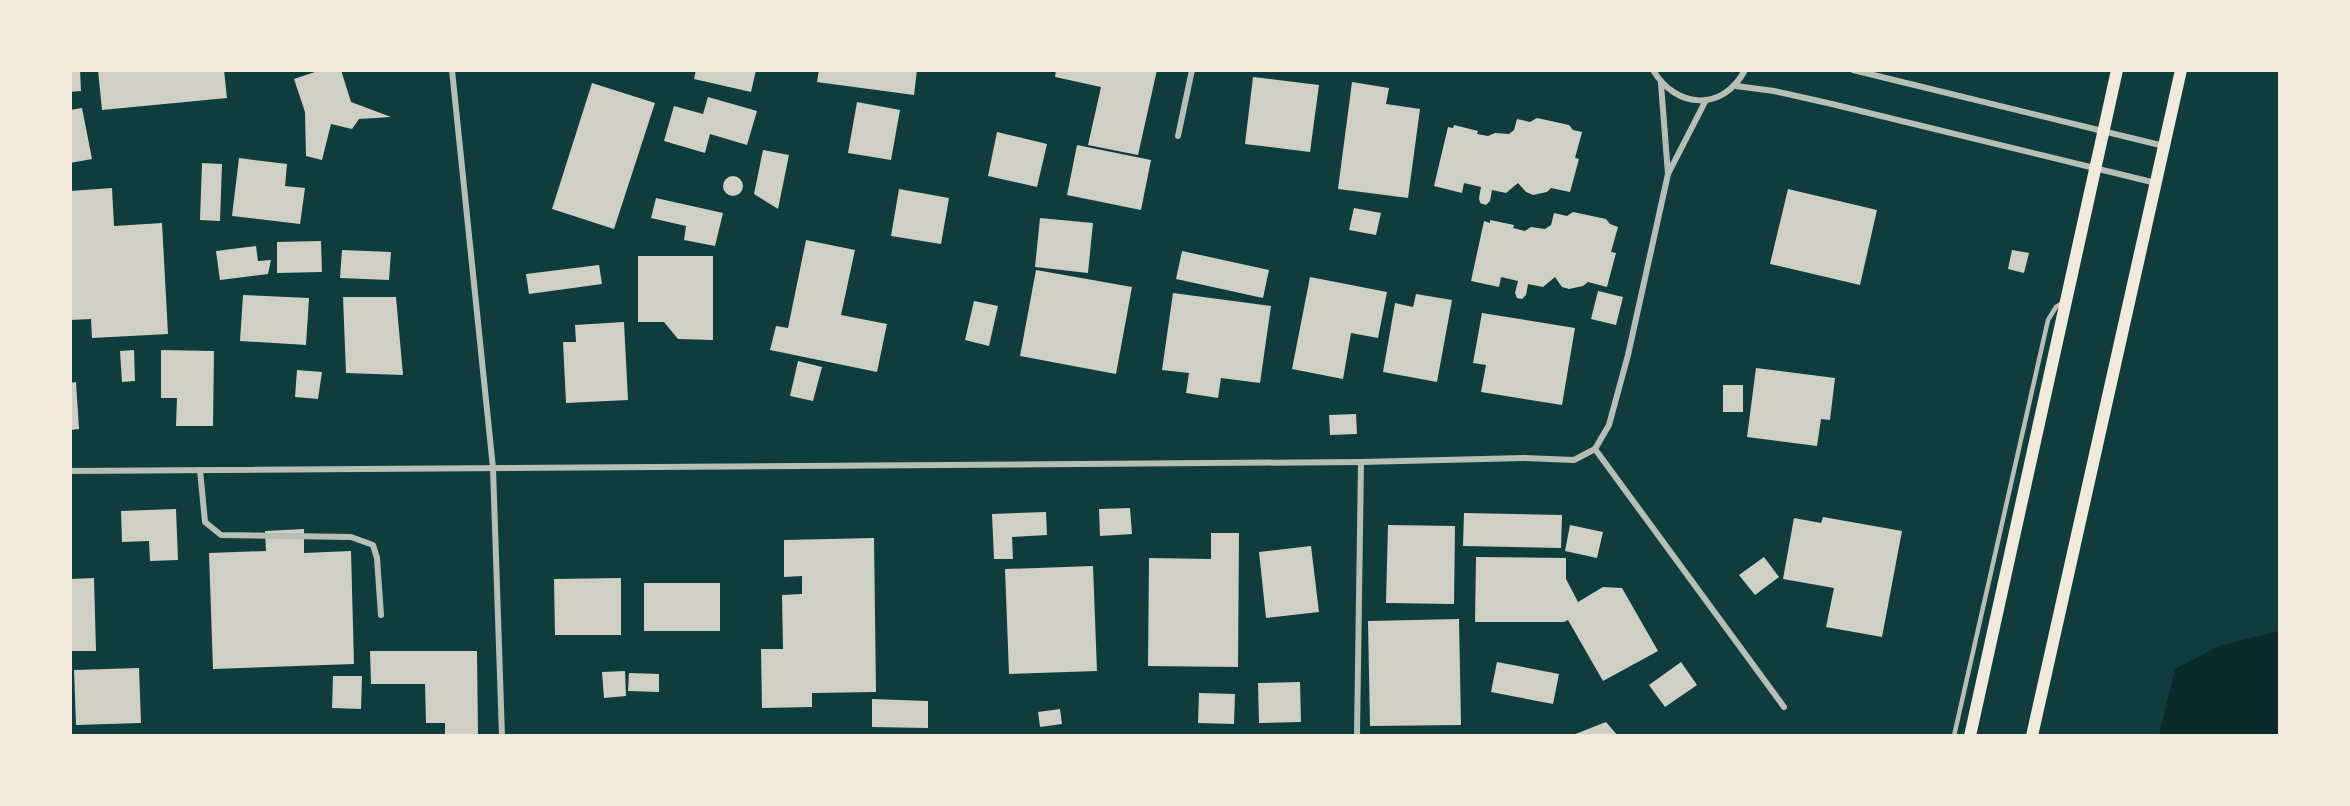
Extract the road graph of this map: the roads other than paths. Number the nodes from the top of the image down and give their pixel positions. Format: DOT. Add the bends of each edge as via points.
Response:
graph roads {
  1 [pos="452,70"];
  2 [pos="1192,70"];
  3 [pos="1653,70"];
  4 [pos="1745,70"];
  5 [pos="1853,70"];
  6 [pos="2117,70"];
  7 [pos="2181,70"];
  8 [pos="1661,84"];
  9 [pos="1736,86"];
  10 [pos="1706,100"];
  11 [pos="2103,132"];
  12 [pos="1178,136"];
  13 [pos="2164,146"];
  14 [pos="2096,168"];
  15 [pos="1668,174"];
  16 [pos="2156,183"];
  17 [pos="2066,300"];
  18 [pos="1595,449"];
  19 [pos="1361,462"];
  20 [pos="493,468"];
  21 [pos="200,470"];
  22 [pos="70,471"];
  23 [pos="381,615"];
  24 [pos="1784,707"];
  25 [pos="1358,734"];
  26 [pos="502,735"];
  27 [pos="1954,735"];
  28 [pos="1970,735"];
  29 [pos="2032,735"];
  1 -- 20 [label="street"];
  2 -- 12 [label="street"];
  3 -- 8 [label="street"];
  4 -- 9 [label="street"];
  5 -- 11 [label="street"];
  6 -- 11 [label="main road"];
  7 -- 13 [label="main road"];
  8 -- 10 [label="street" via="1689,100"];
  8 -- 15 [label="street"];
  9 -- 10 [label="street"];
  9 -- 14 [label="street" via="1832,104"];
  10 -- 15 [label="street"];
  11 -- 13 [label="street"];
  11 -- 14 [label="main road"];
  13 -- 16 [label="main road"];
  14 -- 16 [label="street"];
  14 -- 17 [label="main road"];
  15 -- 18 [label="street" via="1628,355 1609,425"];
  16 -- 29 [label="main road"];
  17 -- 27 [label="lane" via="2048,320"];
  17 -- 28 [label="main road"];
  18 -- 19 [label="street" via="1574,460"];
  18 -- 24 [label="street"];
  19 -- 20 [label="street"];
  19 -- 25 [label="street"];
  20 -- 21 [label="street"];
  20 -- 26 [label="street"];
  21 -- 22 [label="street"];
  21 -- 23 [label="street" via="205,522 221,535 351,537 373,545"];
}
